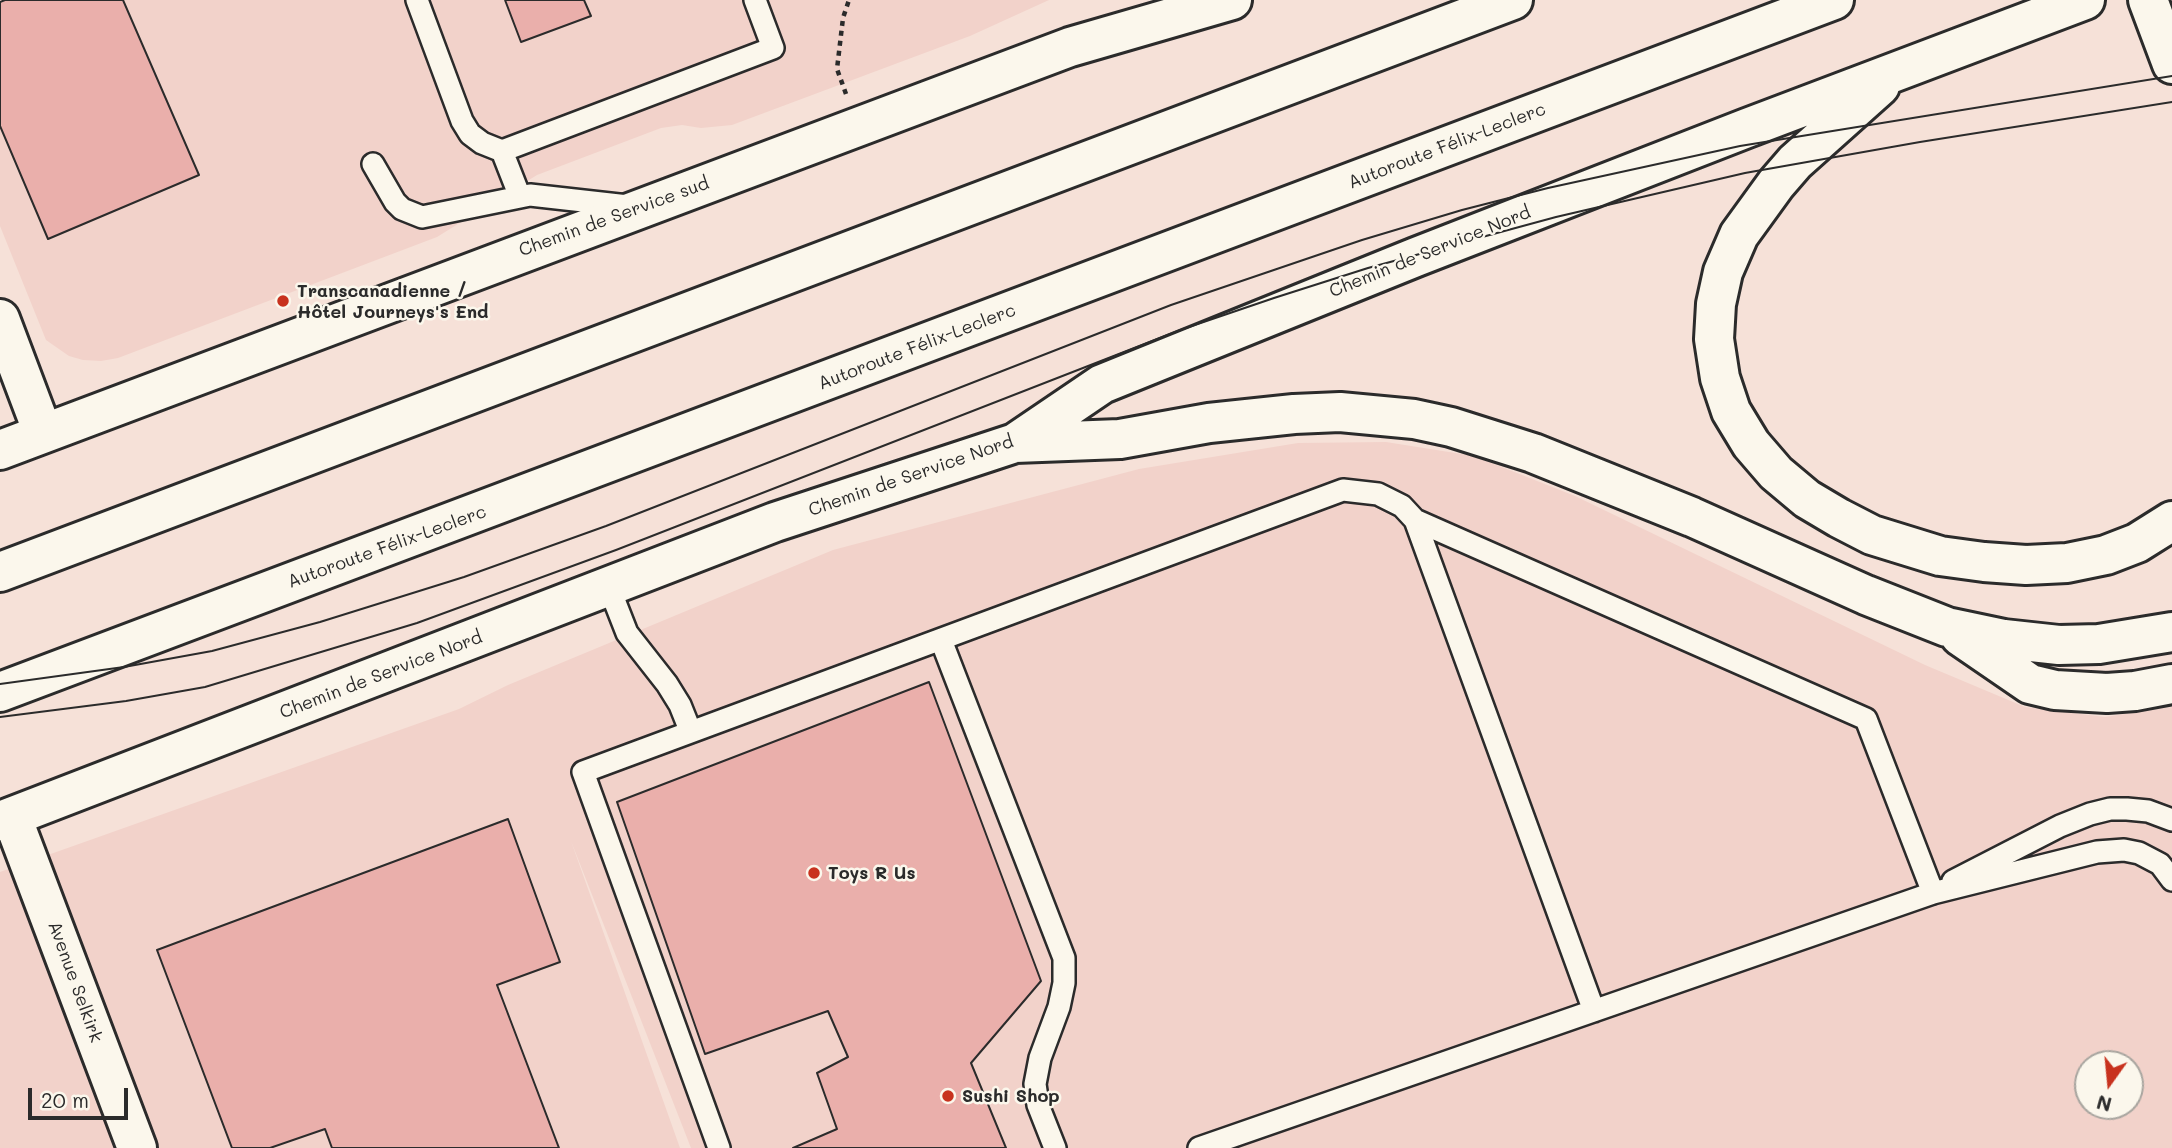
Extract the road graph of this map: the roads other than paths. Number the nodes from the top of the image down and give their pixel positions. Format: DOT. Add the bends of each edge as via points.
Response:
graph roads {
  1 [pos="417,0"];
  2 [pos="755,0"];
  3 [pos="1136,0"];
  4 [pos="1232,0"];
  5 [pos="1513,0"];
  6 [pos="1834,0"];
  7 [pos="2085,0"];
  8 [pos="2148,0"];
  9 [pos="1070,47"];
  10 [pos="2172,64"];
  11 [pos="1897,71"];
  12 [pos="502,151"];
  13 [pos="373,164"];
  14 [pos="520,197"];
  15 [pos="641,207"];
  16 [pos="0,319"];
  17 [pos="43,433"];
  18 [pos="1015,443"];
  19 [pos="0,450"];
  20 [pos="1415,520"];
  21 [pos="2172,521"];
  22 [pos="0,572"];
  23 [pos="608,587"];
  24 [pos="1947,627"];
  25 [pos="2172,632"];
  26 [pos="941,640"];
  27 [pos="2172,684"];
  28 [pos="0,692"];
  29 [pos="690,730"];
  30 [pos="6,819"];
  31 [pos="2172,820"];
  32 [pos="2172,880"];
  33 [pos="1933,893"];
  34 [pos="1594,1011"];
  35 [pos="137,1148"];
  36 [pos="719,1148"];
  37 [pos="1055,1148"];
  38 [pos="1199,1148"];
  1 -- 12 [label="lane" via="461,121 482,143"];
  2 -- 12 [label="lane" via="773,48"];
  3 -- 9 [label="main road"];
  4 -- 9 [label="main road, Chemin de Service sud"];
  5 -- 22 [label="main road"];
  6 -- 28 [label="main road, Autoroute Félix-Leclerc"];
  7 -- 11 [label="main road, Chemin de Service Nord"];
  8 -- 10 [label="main road"];
  9 -- 15 [label="main road, Chemin de Service sud"];
  11 -- 18 [label="main road, Chemin de Service Nord" via="1102,384"];
  11 -- 21 [label="main road" via="1795,162 1745,226 1723,272 1714,340 1720,378 1731,411 1751,444 1807,499 1839,518 1872,535 1940,556 2026,565 2067,563 2137,543"];
  12 -- 14 [label="lane"];
  13 -- 14 [label="lane" via="395,202 411,214 432,216"];
  14 -- 15 [label="lane"];
  15 -- 17 [label="main road, Chemin de Service sud"];
  16 -- 17 [label="main road"];
  17 -- 19 [label="main road, Chemin de Service sud"];
  18 -- 23 [label="main road, Chemin de Service Nord" via="775,522"];
  18 -- 24 [label="main road" via="1120,439 1209,423 1340,412 1451,426 1534,453 1692,517"];
  20 -- 26 [label="lane" via="1402,506 1378,494 1343,490"];
  20 -- 33 [label="lane" via="1866,719"];
  20 -- 34 [label="lane"];
  23 -- 29 [label="lane" via="627,633 667,684"];
  23 -- 30 [label="main road, Chemin de Service Nord"];
  24 -- 25 [label="main road" via="2059,645 2099,644"];
  24 -- 27 [label="main road" via="2030,684 2107,693"];
  26 -- 29 [label="lane"];
  26 -- 37 [label="lane" via="1064,958 1059,1007 1035,1084"];
  29 -- 36 [label="lane" via="583,772"];
  30 -- 35 [label="main road, Avenue Selkirk"];
  31 -- 33 [label="lane" via="2127,809 2090,814 2060,825"];
  32 -- 33 [label="lane" via="2160,864 2124,850 2097,852"];
  33 -- 34 [label="lane"];
  34 -- 38 [label="lane"];
}
